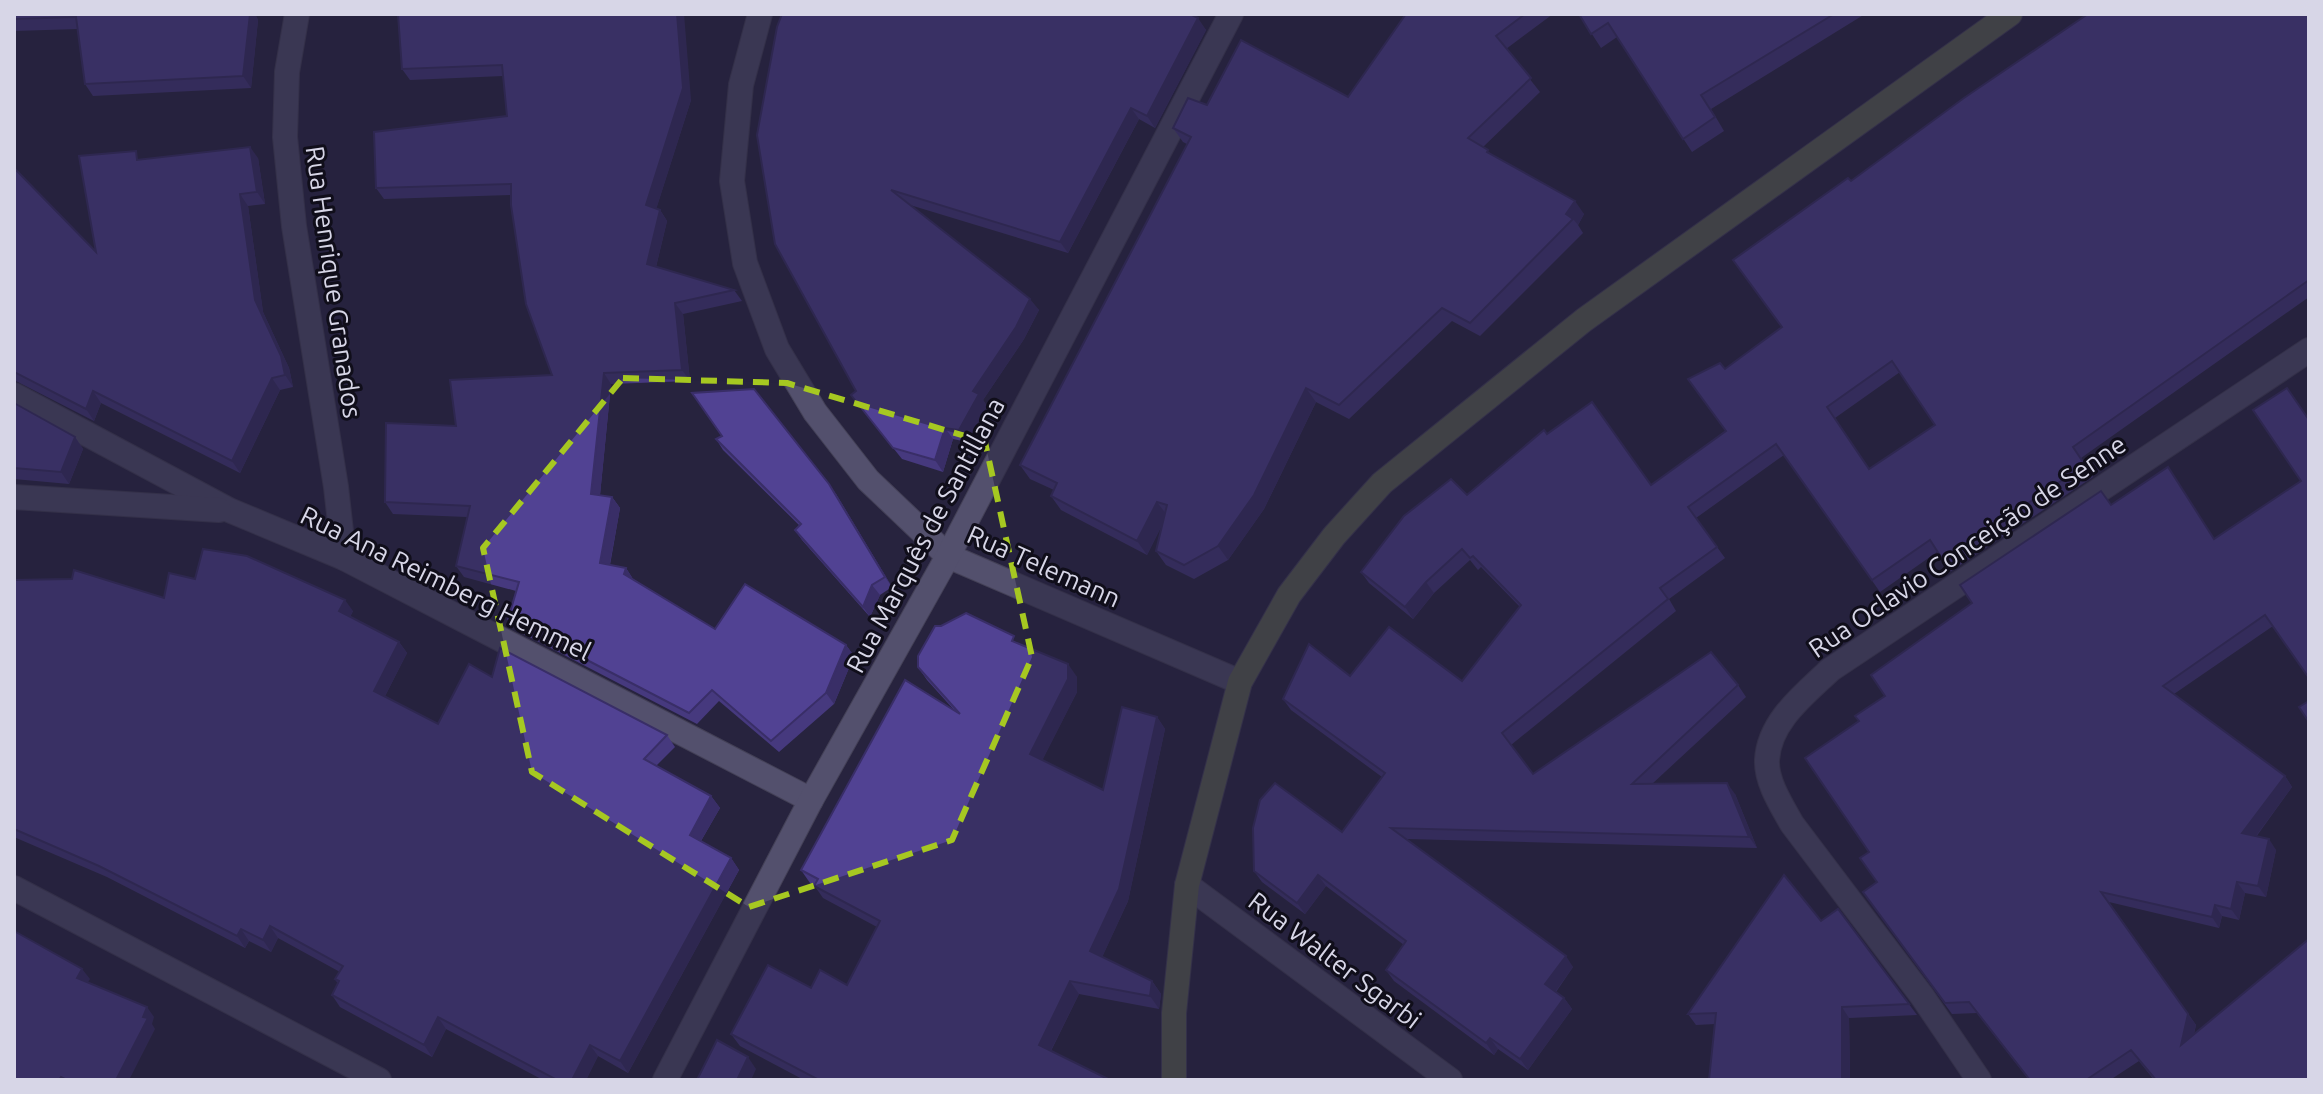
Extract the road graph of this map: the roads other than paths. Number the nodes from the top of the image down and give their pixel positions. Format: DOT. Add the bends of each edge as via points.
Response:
graph roads {
  1 [pos="297,14"];
  2 [pos="760,14"];
  3 [pos="1231,14"];
  4 [pos="2010,14"];
  5 [pos="2309,350"];
  6 [pos="14,395"];
  7 [pos="14,497"];
  8 [pos="229,510"];
  9 [pos="948,556"];
  10 [pos="344,558"];
  11 [pos="1240,682"];
  12 [pos="811,800"];
  13 [pos="1187,885"];
  14 [pos="14,888"];
  15 [pos="378,1080"];
  16 [pos="665,1080"];
  17 [pos="1174,1080"];
  18 [pos="1450,1080"];
  19 [pos="1979,1080"];
  1 -- 10 [label="street, Rua Henrique Granados" via="287,72 285,137"];
  2 -- 9 [label="street, Rua Telemann" via="741,85 732,181 745,263 777,349 815,412 868,480"];
  3 -- 9 [label="street, Rua Marquês de Santillana"];
  4 -- 11 [label="main road" via="1584,320 1382,483 1289,595"];
  5 -- 19 [label="street, Rua Oclavio Conceição de Senne" via="1830,670 1790,707 1776,731 1767,761 1775,793 1792,824"];
  6 -- 8 [label="street, Rua Ana Reimberg Hemmel"];
  7 -- 8 [label="street"];
  8 -- 10 [label="street, Rua Ana Reimberg Hemmel"];
  9 -- 11 [label="street, Rua Telemann"];
  9 -- 12 [label="street, Rua Marquês de Santillana"];
  10 -- 12 [label="street, Rua Ana Reimberg Hemmel"];
  11 -- 13 [label="main road"];
  12 -- 16 [label="street, Rua Marquês de Santillana"];
  13 -- 17 [label="main road" via="1174,1013"];
  13 -- 18 [label="street, Rua Walter Sgarbi"];
  14 -- 15 [label="street"];
}
